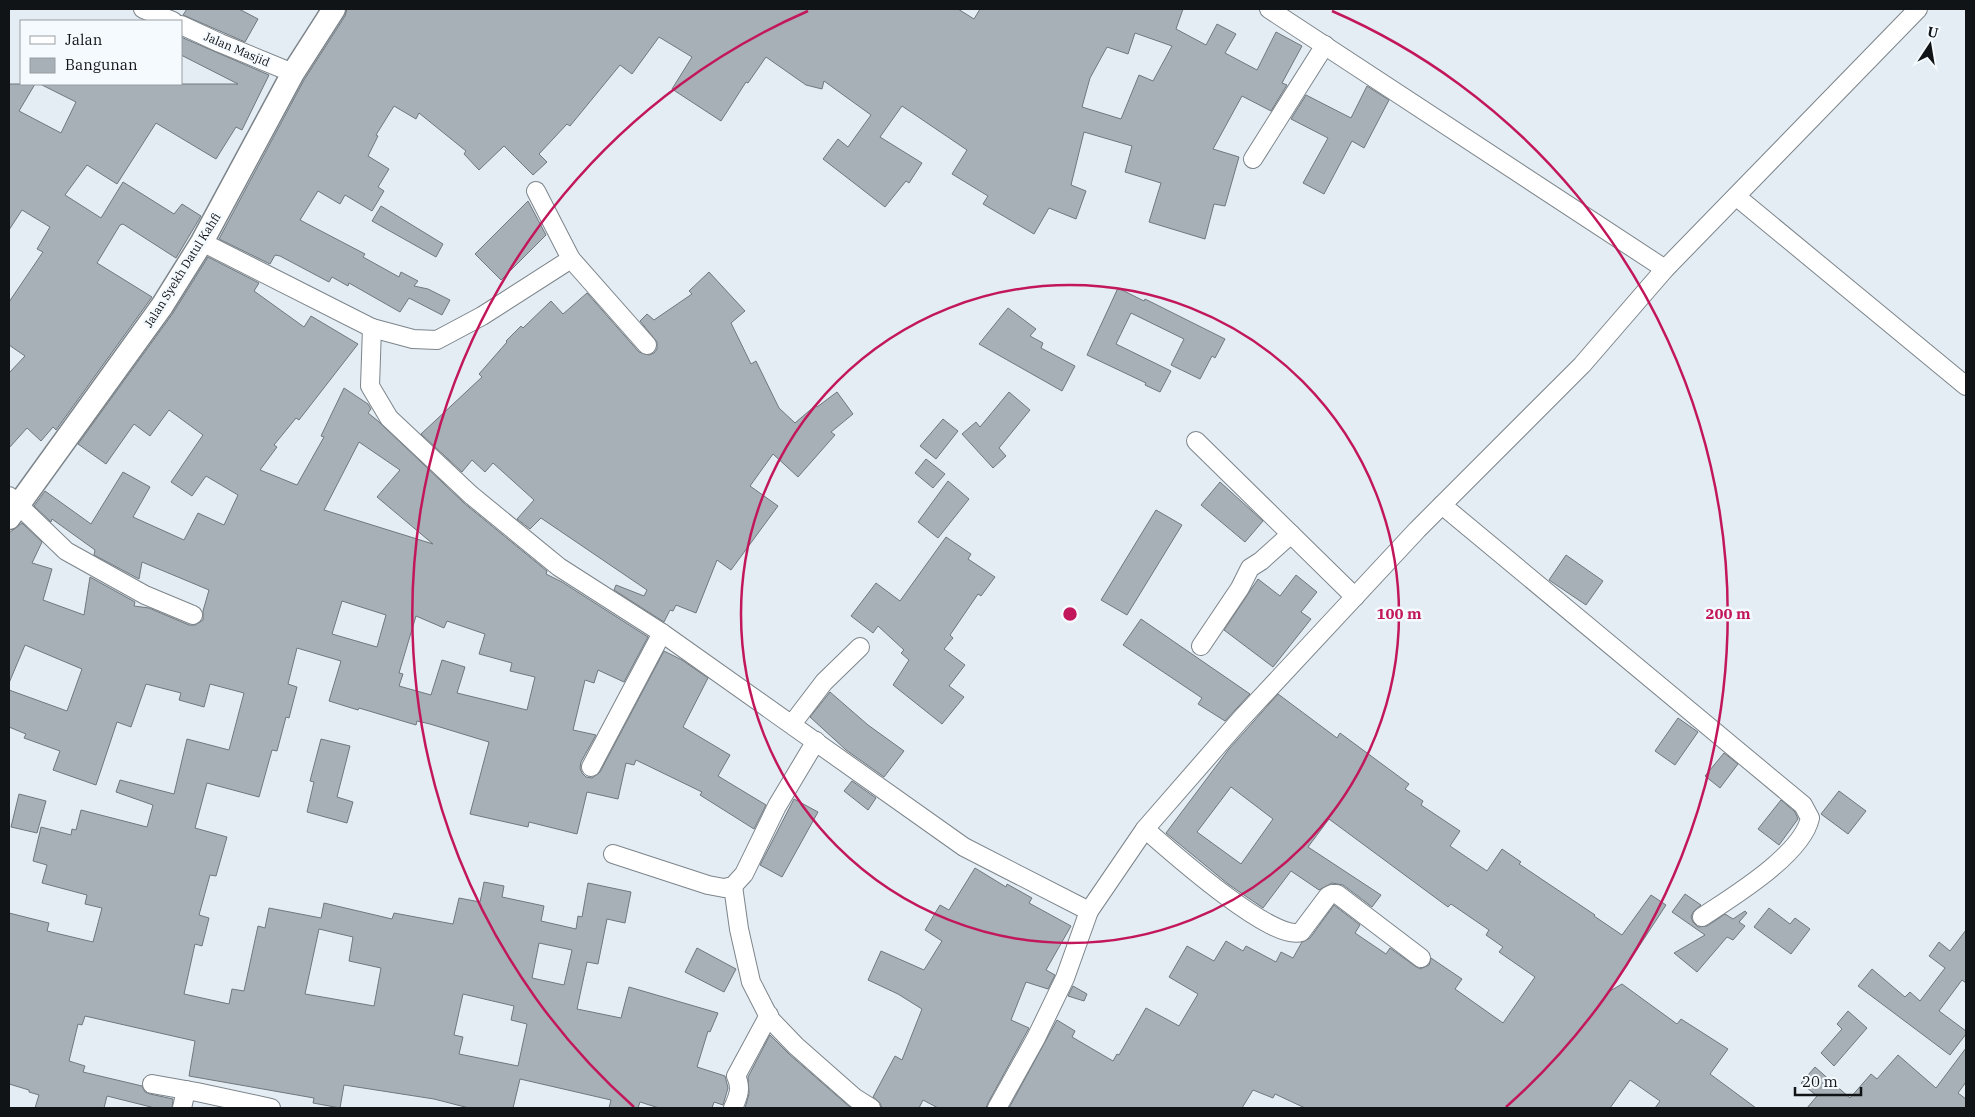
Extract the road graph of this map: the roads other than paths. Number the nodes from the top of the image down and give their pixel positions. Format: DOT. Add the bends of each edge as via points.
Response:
graph roads {
  1 [pos="143,9"];
  2 [pos="334,9"];
  3 [pos="1269,9"];
  4 [pos="1918,9"];
  5 [pos="170,20"];
  6 [pos="182,25"];
  7 [pos="1325,45"];
  8 [pos="293,74"];
  9 [pos="1253,159"];
  10 [pos="536,191"];
  11 [pos="1737,197"];
  12 [pos="202,242"];
  13 [pos="571,259"];
  14 [pos="1665,269"];
  15 [pos="372,328"];
  16 [pos="647,345"];
  17 [pos="1966,386"];
  18 [pos="1196,441"];
  19 [pos="1442,505"];
  20 [pos="12,506"];
  21 [pos="1291,534"];
  22 [pos="1355,597"];
  23 [pos="193,615"];
  24 [pos="662,633"];
  25 [pos="1201,646"];
  26 [pos="860,647"];
  27 [pos="792,724"];
  28 [pos="816,740"];
  29 [pos="591,767"];
  30 [pos="1145,830"];
  31 [pos="613,854"];
  32 [pos="733,886"];
  33 [pos="1089,911"];
  34 [pos="1702,917"];
  35 [pos="1421,958"];
  36 [pos="768,1015"];
  37 [pos="152,1084"];
  38 [pos="186,1090"];
  39 [pos="182,1108"];
  40 [pos="271,1108"];
  41 [pos="733,1108"];
  42 [pos="871,1108"];
  43 [pos="997,1108"];
  1 -- 5 [label="street"];
  2 -- 8 [label="street, Jalan Syekh Datul Kahfi"];
  3 -- 7 [label="street"];
  4 -- 11 [label="street"];
  6 -- 8 [label="street, Jalan Masjid"];
  7 -- 9 [label="street"];
  7 -- 14 [label="street"];
  8 -- 12 [label="street, Jalan Syekh Datul Kahfi"];
  10 -- 13 [label="street"];
  11 -- 14 [label="street"];
  11 -- 17 [label="street"];
  12 -- 15 [label="street"];
  12 -- 20 [label="street, Jalan Syekh Datul Kahfi" via="162,306"];
  13 -- 15 [label="street" via="482,316 437,340 413,339"];
  13 -- 16 [label="street"];
  14 -- 19 [label="street" via="1582,365"];
  15 -- 24 [label="street" via="370,386 389,418 471,495 559,567"];
  18 -- 21 [label="street"];
  19 -- 22 [label="street"];
  19 -- 34 [label="street" via="1807,810 1810,818 1806,829 1784,856 1764,876"];
  20 -- 23 [label="street" via="66,551 144,595"];
  21 -- 22 [label="street"];
  21 -- 25 [label="street" via="1250,568"];
  22 -- 30 [label="street" via="1240,720"];
  24 -- 27 [label="street"];
  24 -- 29 [label="street"];
  26 -- 27 [label="street" via="824,682"];
  27 -- 28 [label="street"];
  28 -- 32 [label="street" via="773,813 744,874"];
  28 -- 33 [label="street" via="964,847"];
  30 -- 33 [label="street"];
  30 -- 35 [label="street" via="1220,892 1292,934 1301,932 1328,896 1337,894"];
  31 -- 32 [label="street" via="708,884 724,888"];
  32 -- 36 [label="street" via="751,982"];
  33 -- 43 [label="street" via="1065,978"];
  36 -- 41 [label="street" via="736,1076 740,1084"];
  36 -- 42 [label="street" via="796,1046"];
  37 -- 38 [label="street"];
  38 -- 39 [label="street"];
  38 -- 40 [label="street"];
}
